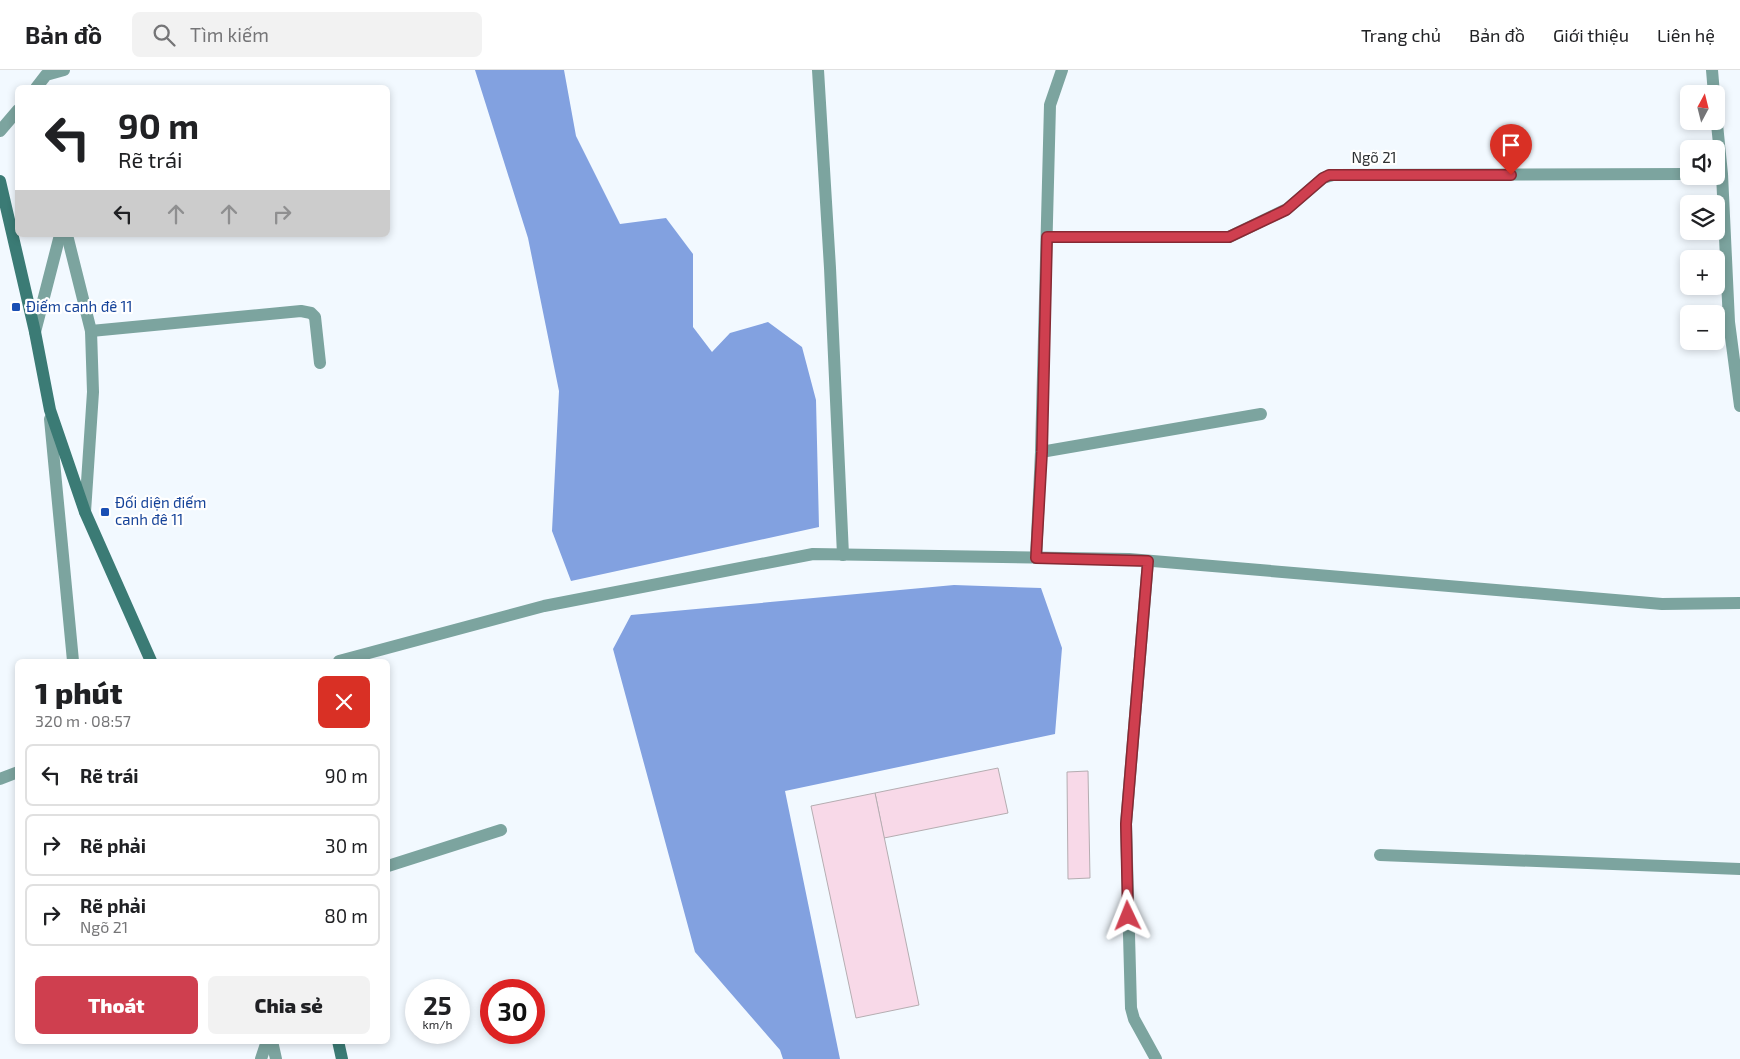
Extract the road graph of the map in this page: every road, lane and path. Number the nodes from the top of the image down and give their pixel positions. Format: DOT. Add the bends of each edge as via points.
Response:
graph roads {
  1 [pos="64,70"];
  2 [pos="818,70"];
  3 [pos="1062,70"];
  4 [pos="1712,70"];
  5 [pos="47,77"];
  6 [pos="1713,85"];
  7 [pos="15,114"];
  8 [pos="0,131"];
  9 [pos="1680,174"];
  10 [pos="0,181"];
  11 [pos="1720,185"];
  12 [pos="59,237"];
  13 [pos="68,237"];
  14 [pos="1047,237"];
  15 [pos="91,330"];
  16 [pos="35,332"];
  17 [pos="320,363"];
  18 [pos="1740,406"];
  19 [pos="50,410"];
  20 [pos="1261,414"];
  21 [pos="1042,452"];
  22 [pos="85,512"];
  23 [pos="843,554"];
  24 [pos="1036,558"];
  25 [pos="1148,561"];
  26 [pos="1740,603"];
  27 [pos="73,659"];
  28 [pos="150,659"];
  29 [pos="346,659"];
  30 [pos="15,773"];
  31 [pos="0,779"];
  32 [pos="501,830"];
  33 [pos="1380,855"];
  34 [pos="390,865"];
  35 [pos="1740,869"];
  36 [pos="266,1044"];
  37 [pos="273,1044"];
  38 [pos="339,1044"];
  39 [pos="261,1059"];
  40 [pos="276,1059"];
  41 [pos="342,1059"];
  42 [pos="1156,1059"];
  1 -- 5 [label="street"];
  2 -- 23 [label="street"];
  3 -- 14 [label="street" via="1050,105"];
  4 -- 6 [label="street"];
  7 -- 8 [label="street"];
  9 -- 14 [label="street, Ngõ 21" via="1333,174 1323,178 1286,210 1229,237"];
  10 -- 16 [label="main road"];
  11 -- 18 [label="street"];
  12 -- 16 [label="street"];
  13 -- 15 [label="street"];
  14 -- 21 [label="street"];
  15 -- 17 [label="street" via="302,311 315,317"];
  15 -- 22 [label="street" via="93,392"];
  16 -- 19 [label="main road"];
  19 -- 22 [label="main road"];
  19 -- 27 [label="street"];
  20 -- 21 [label="street"];
  21 -- 24 [label="street"];
  22 -- 28 [label="main road"];
  23 -- 24 [label="street"];
  23 -- 29 [label="street" via="813,554 544,606"];
  24 -- 25 [label="street"];
  25 -- 26 [label="street" via="1662,604"];
  25 -- 42 [label="street" via="1126,824 1131,1008"];
  30 -- 31 [label="street"];
  32 -- 34 [label="street"];
  33 -- 35 [label="street"];
  36 -- 39 [label="street"];
  37 -- 40 [label="street"];
  38 -- 41 [label="main road"];
}
